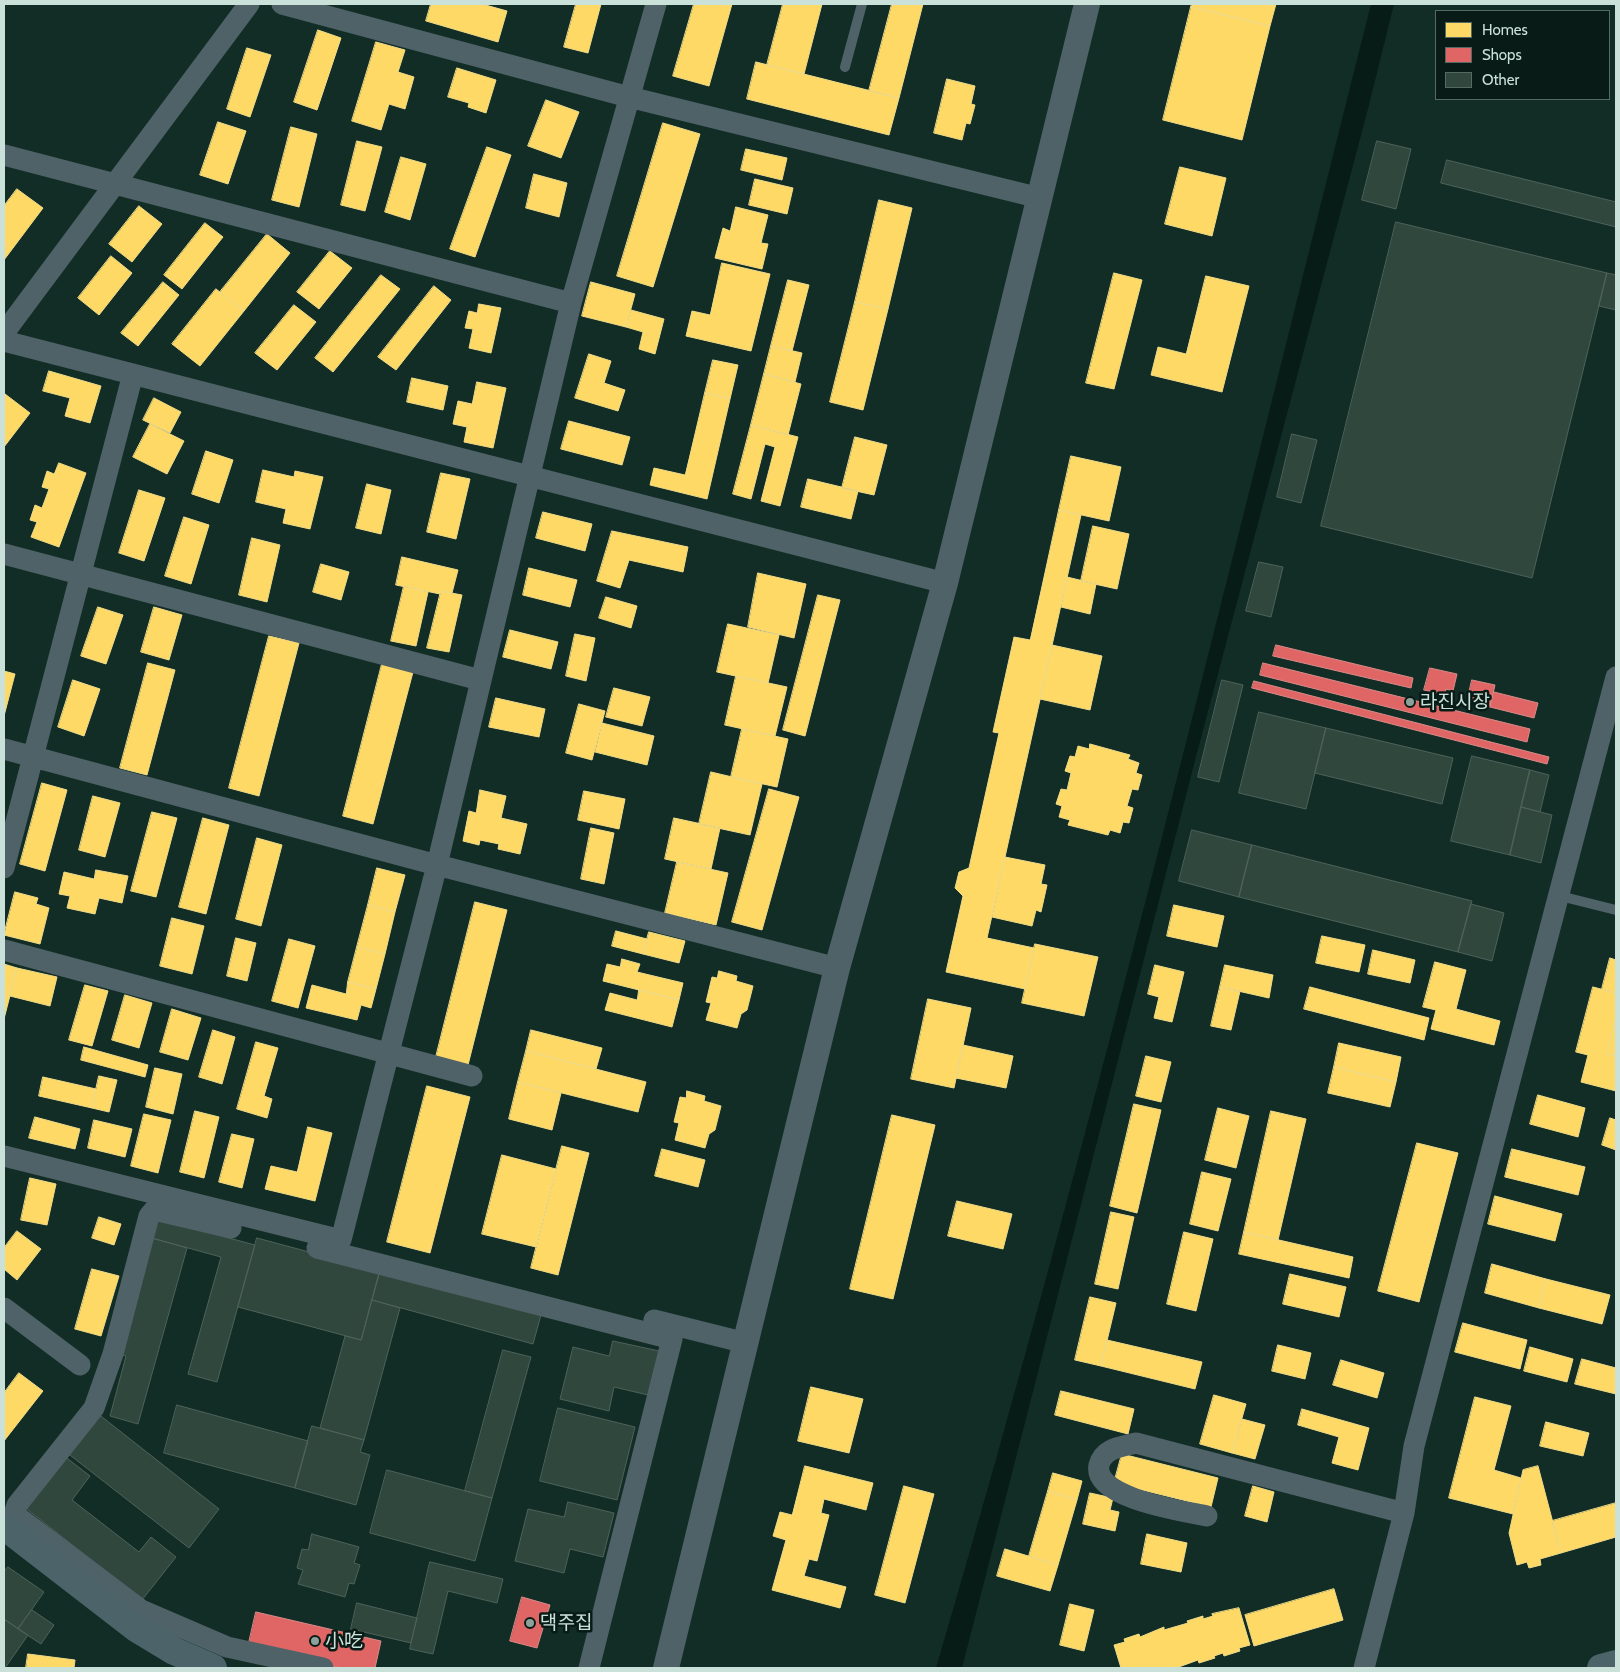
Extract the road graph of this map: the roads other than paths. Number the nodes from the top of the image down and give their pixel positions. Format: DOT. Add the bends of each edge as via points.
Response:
graph roads {
  1 [pos="248,4"];
  2 [pos="282,4"];
  3 [pos="656,4"];
  4 [pos="862,4"];
  5 [pos="1087,4"];
  6 [pos="845,67"];
  7 [pos="630,97"];
  8 [pos="4,155"];
  9 [pos="114,184"];
  10 [pos="1040,198"];
  11 [pos="571,303"];
  12 [pos="4,333"];
  13 [pos="4,341"];
  14 [pos="133,374"];
  15 [pos="529,476"];
  16 [pos="4,554"];
  17 [pos="81,574"];
  18 [pos="945,583"];
  19 [pos="1616,677"];
  20 [pos="480,680"];
  21 [pos="4,749"];
  22 [pos="33,757"];
  23 [pos="437,865"];
  24 [pos="4,868"];
  25 [pos="1560,896"];
  26 [pos="1616,910"];
  27 [pos="4,950"];
  28 [pos="837,968"];
  29 [pos="390,1054"];
  30 [pos="472,1076"];
  31 [pos="4,1156"];
  32 [pos="462,1274"];
  33 [pos="4,1308"];
  34 [pos="746,1342"];
  35 [pos="80,1364"];
  36 [pos="1404,1513"];
  37 [pos="1207,1516"];
  38 [pos="4,1526"];
  39 [pos="1616,1664"];
  40 [pos="212,1668"];
  41 [pos="323,1668"];
  42 [pos="589,1668"];
  43 [pos="666,1668"];
  44 [pos="1364,1668"];
  45 [pos="1601,1668"];
  1 -- 9 [label="street"];
  2 -- 7 [label="street"];
  3 -- 7 [label="street"];
  4 -- 6 [label="lane"];
  5 -- 10 [label="street"];
  7 -- 10 [label="street"];
  7 -- 11 [label="street"];
  8 -- 9 [label="street"];
  9 -- 11 [label="street"];
  9 -- 12 [label="street"];
  10 -- 18 [label="street"];
  11 -- 15 [label="street"];
  13 -- 14 [label="street"];
  14 -- 15 [label="street"];
  14 -- 17 [label="street"];
  15 -- 18 [label="street"];
  15 -- 20 [label="street"];
  16 -- 17 [label="street"];
  17 -- 20 [label="street"];
  17 -- 22 [label="street"];
  18 -- 28 [label="street"];
  19 -- 25 [label="street"];
  20 -- 23 [label="street"];
  21 -- 22 [label="street"];
  22 -- 23 [label="street"];
  22 -- 24 [label="street"];
  23 -- 28 [label="street"];
  23 -- 29 [label="street"];
  25 -- 26 [label="lane"];
  25 -- 36 [label="street" via="1545,941 1414,1446"];
  27 -- 29 [label="street"];
  28 -- 34 [label="street"];
  29 -- 30 [label="street"];
  29 -- 31 [label="street" via="341,1240"];
  32 -- 34 [label="street"];
  33 -- 35 [label="street"];
  34 -- 43 [label="street"];
  36 -- 37 [label="street" via="1136,1443 1110,1450 1100,1458 1098,1470 1106,1486 1128,1497"];
  36 -- 44 [label="street"];
  38 -- 40 [label="main road" via="136,1628 174,1651"];
  39 -- 45 [label="main road"];
  41 -- 42 [label="street" via="227,1647 141,1610 14,1514 17,1505 94,1408 114,1354 149,1216 154,1210 672,1339"];
}
